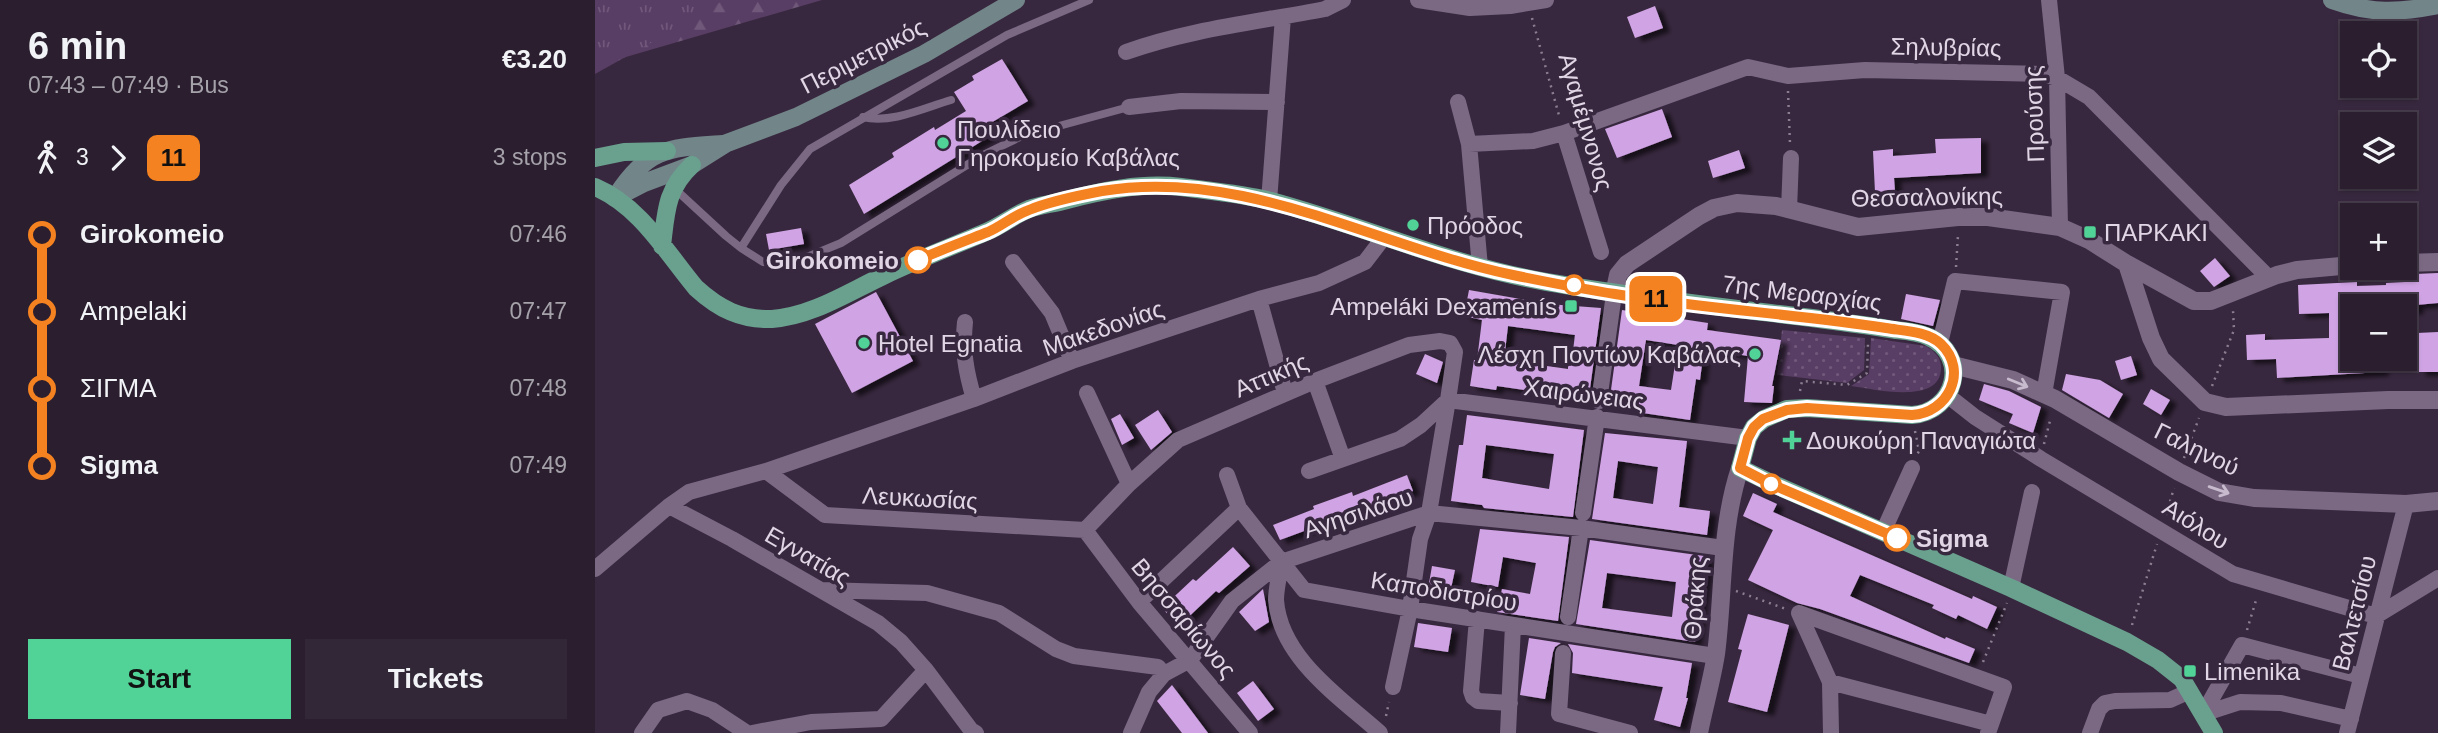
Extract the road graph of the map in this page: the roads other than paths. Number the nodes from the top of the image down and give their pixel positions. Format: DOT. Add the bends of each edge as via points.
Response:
graph roads {
  1 [pos="1016,0"];
  2 [pos="1089,0"];
  3 [pos="1343,0"];
  4 [pos="1418,0"];
  5 [pos="1546,0"];
  6 [pos="2332,0"];
  7 [pos="2049,1"];
  8 [pos="2438,5"];
  9 [pos="1283,17"];
  10 [pos="1126,52"];
  11 [pos="2057,78"];
  12 [pos="951,100"];
  13 [pos="1277,102"];
  14 [pos="1458,102"];
  15 [pos="1129,107"];
  16 [pos="863,117"];
  17 [pos="1564,133"];
  18 [pos="727,143"];
  19 [pos="1469,144"];
  20 [pos="667,151"];
  21 [pos="595,158"];
  22 [pos="1791,158"];
  23 [pos="692,165"];
  24 [pos="595,187"];
  25 [pos="673,187"];
  26 [pos="615,198"];
  27 [pos="1269,201"];
  28 [pos="1789,210"];
  29 [pos="2060,227"];
  30 [pos="1384,237"];
  31 [pos="662,246"];
  32 [pos="741,248"];
  33 [pos="1601,252"];
  34 [pos="1013,262"];
  35 [pos="2438,262"];
  36 [pos="2417,263"];
  37 [pos="2127,264"];
  38 [pos="2340,266"];
  39 [pos="1481,267"];
  40 [pos="2269,278"];
  41 [pos="1614,294"];
  42 [pos="1259,299"];
  43 [pos="965,322"];
  44 [pos="1940,343"];
  45 [pos="1072,362"];
  46 [pos="1953,365"];
  47 [pos="1315,381"];
  48 [pos="1087,393"];
  49 [pos="1285,393"];
  50 [pos="1947,395"];
  51 [pos="2050,396"];
  52 [pos="974,399"];
  53 [pos="1448,400"];
  54 [pos="2438,400"];
  55 [pos="1598,410"];
  56 [pos="1748,438"];
  57 [pos="1343,459"];
  58 [pos="1740,468"];
  59 [pos="1912,468"];
  60 [pos="766,471"];
  61 [pos="1308,471"];
  62 [pos="1227,475"];
  63 [pos="1129,484"];
  64 [pos="2032,492"];
  65 [pos="2438,500"];
  66 [pos="2406,504"];
  67 [pos="669,506"];
  68 [pos="1239,508"];
  69 [pos="1429,513"];
  70 [pos="1582,521"];
  71 [pos="1086,530"];
  72 [pos="1882,532"];
  73 [pos="1723,548"];
  74 [pos="1281,562"];
  75 [pos="595,569"];
  76 [pos="2438,578"];
  77 [pos="2011,588"];
  78 [pos="818,590"];
  79 [pos="1139,602"];
  80 [pos="1410,609"];
  81 [pos="2376,616"];
  82 [pos="1568,617"];
  83 [pos="1478,618"];
  84 [pos="1513,625"];
  85 [pos="1563,653"];
  86 [pos="1715,656"];
  87 [pos="1190,660"];
  88 [pos="926,670"];
  89 [pos="1164,674"];
  90 [pos="2361,676"];
  91 [pos="1830,682"];
  92 [pos="1393,687"];
  93 [pos="2190,691"];
  94 [pos="1510,703"];
  95 [pos="2203,714"];
  96 [pos="2349,726"];
  97 [pos="1383,727"];
  98 [pos="1989,729"];
  99 [pos="642,733"];
  100 [pos="747,733"];
  101 [pos="752,733"];
  102 [pos="976,733"];
  103 [pos="1131,733"];
  104 [pos="1250,733"];
  105 [pos="1508,733"];
  106 [pos="1630,733"];
  107 [pos="1699,733"];
  108 [pos="1831,733"];
  109 [pos="2091,733"];
  110 [pos="2214,733"];
  1 -- 18 [label="main road, Περιμετρικός" via="913,60 796,117"];
  2 -- 16 [label="lane" via="1007,35"];
  3 -- 9 [label="street" via="1325,9"];
  4 -- 5 [label="street" via="1470,8"];
  6 -- 8 [label="main road" via="2389,12"];
  7 -- 11 [label="street, Προύσης"];
  9 -- 10 [label="street" via="1157,41"];
  9 -- 13 [label="street"];
  11 -- 17 [label="street, Σηλυβρίας" via="2028,73 1865,70 1788,76 1748,67"];
  11 -- 29 [label="street, Προύσης"];
  11 -- 40 [label="street, Σηλυβρίας" via="2088,97"];
  12 -- 16 [label="lane" via="889,118"];
  13 -- 15 [label="street" via="1181,101"];
  13 -- 27 [label="street"];
  14 -- 19 [label="street"];
  15 -- 32 [label="lane" via="1059,125 983,155 841,243 802,260 763,262"];
  16 -- 32 [label="lane" via="810,149"];
  17 -- 19 [label="street, Σηλυβρίας" via="1532,141"];
  17 -- 33 [label="street, Αγαμέμνονος"];
  18 -- 20 [label="main road, Περιμετρικός"];
  18 -- 23 [label="main road, Περιμετρικός"];
  19 -- 39 [label="street"];
  20 -- 21 [label="main road"];
  20 -- 26 [label="main road, Περιμετρικός" via="640,165"];
  22 -- 28 [label="street"];
  23 -- 25 [label="main road"];
  23 -- 26 [label="main road, Περιμετρικός"];
  24 -- 26 [label="main road, 7ης Μεραρχίας"];
  25 -- 31 [label="main road"];
  25 -- 32 [label="lane"];
  26 -- 31 [label="main road, 7ης Μεραρχίας"];
  27 -- 30 [label="main road, 7ης Μεραρχίας"];
  27 -- 31 [label="main road, 7ης Μεραρχίας" via="1176,187 1101,191 1029,209 815,308 769,319 722,309 697,288"];
  28 -- 29 [label="street, Θεσσαλονίκης" via="1858,227 1958,217"];
  28 -- 41 [label="street, Θεσσαλονίκης" via="1748,203 1706,212 1627,264 1618,275"];
  29 -- 37 [label="street, Θεσσαλονίκης"];
  30 -- 39 [label="main road, 7ης Μεραρχίας"];
  30 -- 42 [label="street, Μακεδονίας" via="1365,262 1345,273"];
  34 -- 45 [label="street" via="1052,313"];
  35 -- 36 [label="street"];
  37 -- 40 [label="street, Θεσσαλονίκης" via="2194,301 2211,301"];
  37 -- 54 [label="street" via="2161,359 2205,402 2226,407"];
  38 -- 40 [label="street"];
  39 -- 41 [label="main road, 7ης Μεραρχίας"];
  41 -- 44 [label="main road, 7ης Μεραρχίας" via="1868,325 1920,334"];
  41 -- 55 [label="street"];
  42 -- 45 [label="street, Μακεδονίας"];
  42 -- 49 [label="street"];
  43 -- 52 [label="street" via="964,366"];
  44 -- 46 [label="main road"];
  44 -- 51 [label="street" via="1955,281 2062,292"];
  45 -- 52 [label="street, Μακεδονίας"];
  46 -- 50 [label="main road" via="1954,378"];
  46 -- 51 [label="street, Γαληνού, one-way" via="2013,380"];
  47 -- 49 [label="street, Αττικής"];
  47 -- 53 [label="street, Αττικής" via="1409,345 1445,341 1455,352"];
  47 -- 57 [label="street"];
  48 -- 63 [label="street"];
  49 -- 63 [label="street, Αττικής" via="1178,440"];
  50 -- 56 [label="main road" via="1933,410 1912,415 1787,410 1763,419"];
  50 -- 81 [label="street, Αιόλου" via="2041,459 2233,574"];
  51 -- 66 [label="street, Γαληνού, one-way" via="2218,492 2254,498"];
  52 -- 60 [label="street, Μακεδονίας"];
  53 -- 55 [label="street, Χαιρώνειας"];
  53 -- 57 [label="street" via="1400,439"];
  53 -- 69 [label="street"];
  55 -- 56 [label="street, Χαιρώνειας"];
  55 -- 70 [label="street"];
  56 -- 58 [label="main road"];
  57 -- 61 [label="street"];
  58 -- 72 [label="main road"];
  58 -- 73 [label="street, Θράκης"];
  59 -- 72 [label="street"];
  60 -- 67 [label="street, Μακεδονίας" via="689,492"];
  60 -- 71 [label="street, Λευκωσίας" via="825,515"];
  62 -- 68 [label="street, Καποδιστρίου"];
  63 -- 71 [label="street, Αττικής"];
  64 -- 77 [label="street"];
  65 -- 66 [label="street, Γαληνού"];
  66 -- 81 [label="street, Βαλτετσίου"];
  67 -- 75 [label="street"];
  67 -- 78 [label="street, Εγνατίας"];
  68 -- 74 [label="street, Καποδιστρίου"];
  68 -- 79 [label="street"];
  69 -- 70 [label="street, Αγησιλάου"];
  69 -- 74 [label="street, Αγησιλάου"];
  69 -- 80 [label="street" via="1420,539"];
  70 -- 73 [label="street, Αγησιλάου"];
  70 -- 82 [label="street"];
  71 -- 79 [label="street, Βησσαρίωνος"];
  72 -- 77 [label="main road"];
  73 -- 86 [label="street, Θράκης"];
  74 -- 80 [label="street, Καποδιστρίου" via="1304,590"];
  74 -- 87 [label="street, Αγησιλάου" via="1232,601"];
  74 -- 97 [label="street" via="1276,600 1286,636 1312,671"];
  76 -- 81 [label="street"];
  77 -- 93 [label="main road" via="2127,642 2170,669"];
  78 -- 88 [label="street, Εγνατίας" via="878,623"];
  78 -- 89 [label="street" via="927,593 999,613 1074,656 1158,667"];
  79 -- 87 [label="street, Βησσαρίωνος"];
  80 -- 83 [label="street, Καποδιστρίου"];
  80 -- 92 [label="street"];
  81 -- 90 [label="street, Βαλτετσίου"];
  83 -- 84 [label="street, Καποδιστρίου"];
  83 -- 94 [label="street" via="1473,697"];
  84 -- 86 [label="street, Καποδιστρίου"];
  84 -- 94 [label="street"];
  85 -- 106 [label="street" via="1559,714"];
  86 -- 107 [label="street, Θράκης"];
  87 -- 89 [label="street, Αγησιλάου"];
  87 -- 104 [label="street, Βησσαρίωνος"];
  88 -- 101 [label="street" via="881,719 811,722"];
  88 -- 102 [label="street, Εγνατίας"];
  89 -- 103 [label="street, Αγησιλάου" via="1149,692"];
  90 -- 95 [label="street" via="2242,645"];
  90 -- 96 [label="street, Βαλτετσίου"];
  91 -- 98 [label="street"];
  91 -- 98 [label="street" via="1799,613 2004,687"];
  91 -- 108 [label="street"];
  93 -- 95 [label="main road"];
  93 -- 109 [label="street" via="2170,700 2105,703"];
  94 -- 105 [label="street"];
  95 -- 96 [label="street" via="2240,702 2281,703"];
  95 -- 110 [label="main road"];
  99 -- 100 [label="street" via="658,709 687,701 712,710"];
}
